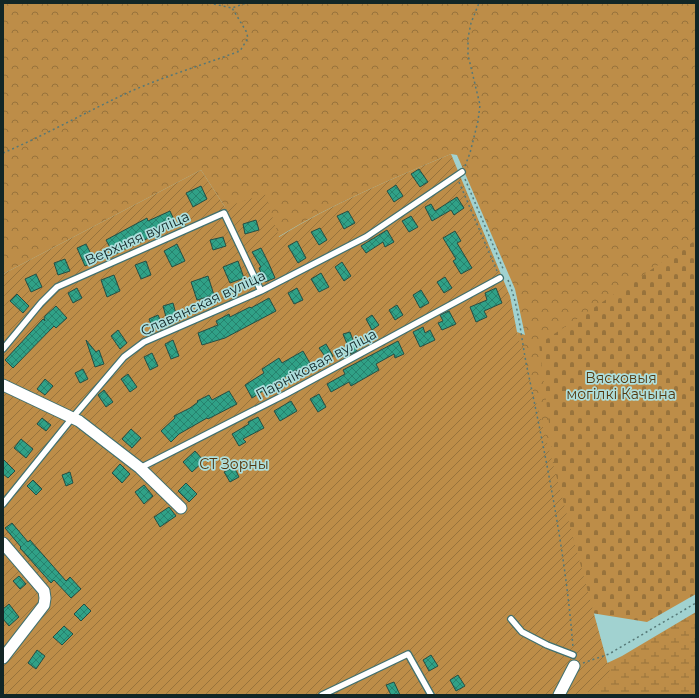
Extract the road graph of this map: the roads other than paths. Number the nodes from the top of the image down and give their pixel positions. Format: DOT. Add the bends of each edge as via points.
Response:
graph roads {
  1 [pos="462,172"];
  2 [pos="504,276"];
  3 [pos="261,291"];
  4 [pos="3,349"];
  5 [pos="3,385"];
  6 [pos="73,417"];
  7 [pos="140,468"];
  8 [pos="3,504"];
  9 [pos="181,508"];
  10 [pos="3,543"];
  11 [pos="510,619"];
  12 [pos="3,658"];
  13 [pos="574,660"];
  14 [pos="322,695"];
  15 [pos="431,695"];
  16 [pos="559,695"];
  1 -- 3 [label="lane, Славянская вуліца" via="366,237"];
  2 -- 7 [label="lane, Парніковая вуліца" via="286,394"];
  3 -- 4 [label="lane, Верхняя вуліца" via="224,214 57,287"];
  3 -- 6 [label="lane, Славянская вуліца" via="144,342 124,357"];
  5 -- 6 [label="street"];
  6 -- 7 [label="street"];
  6 -- 8 [label="lane, Славянская вуліца"];
  7 -- 9 [label="street"];
  10 -- 12 [label="street" via="44,591 45,598 44,605"];
  11 -- 13 [label="lane" via="522,632"];
  13 -- 16 [label="street"];
  14 -- 15 [label="lane" via="408,654"];
}
